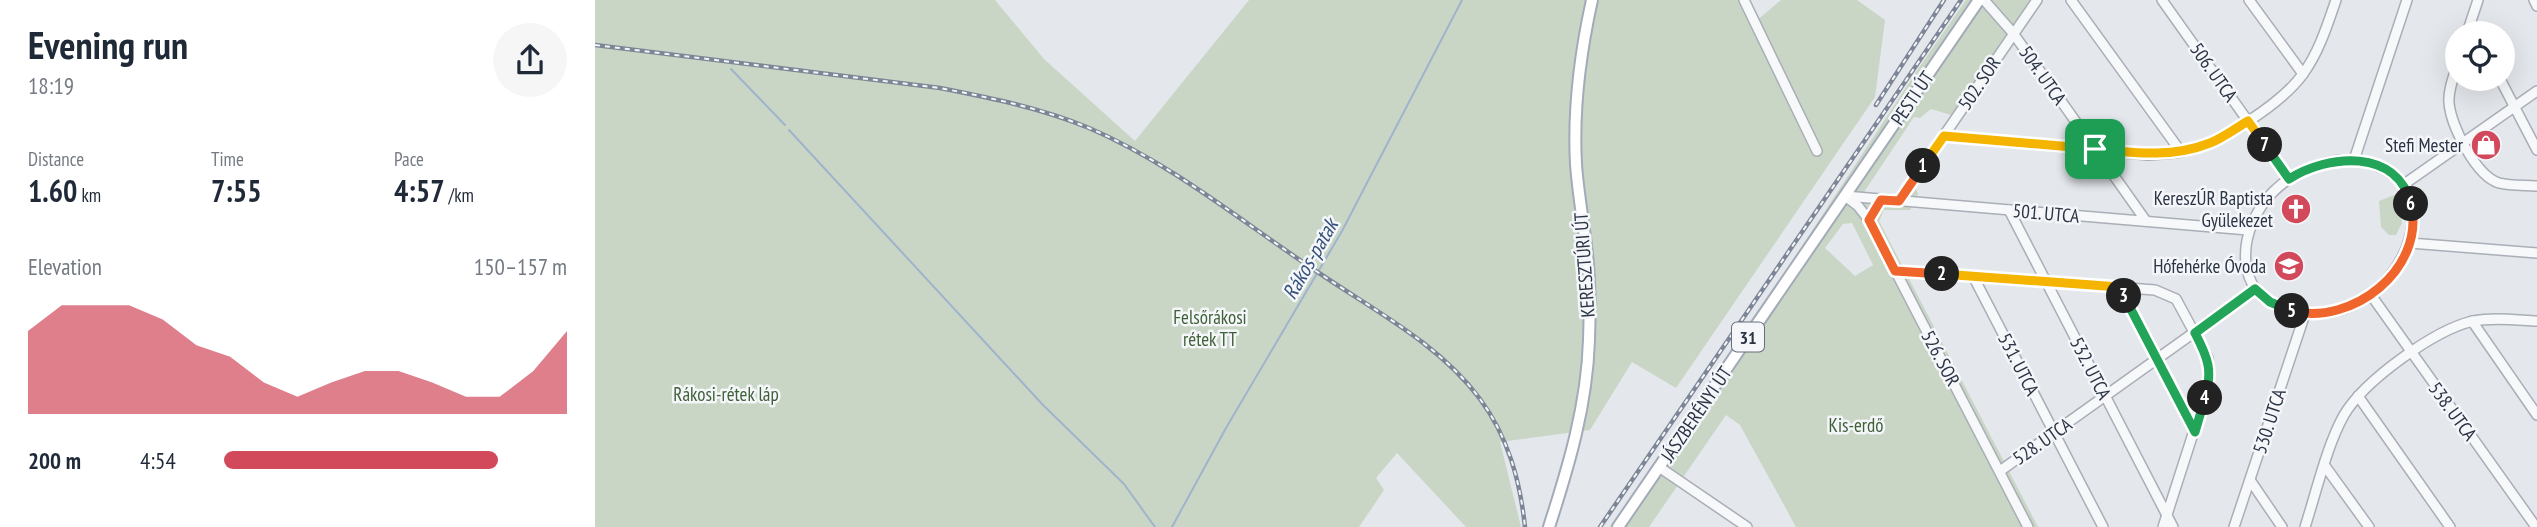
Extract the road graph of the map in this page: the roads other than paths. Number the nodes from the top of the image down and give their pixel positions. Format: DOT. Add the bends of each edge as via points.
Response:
graph roads {
  1 [pos="1592,0"];
  2 [pos="1744,0"];
  3 [pos="1982,0"];
  4 [pos="2036,0"];
  5 [pos="2071,0"];
  6 [pos="2162,0"];
  7 [pos="2249,0"];
  8 [pos="2407,0"];
  9 [pos="2478,0"];
  10 [pos="2534,0"];
  11 [pos="2335,1"];
  12 [pos="2537,6"];
  13 [pos="2471,21"];
  14 [pos="2013,33"];
  15 [pos="2303,74"];
  16 [pos="2449,91"];
  17 [pos="2506,91"];
  18 [pos="2537,91"];
  19 [pos="2515,107"];
  20 [pos="2248,121"];
  21 [pos="1944,136"];
  22 [pos="2463,143"];
  23 [pos="2095,149"];
  24 [pos="2537,150"];
  25 [pos="1817,151"];
  26 [pos="2181,152"];
  27 [pos="2354,160"];
  28 [pos="2289,179"];
  29 [pos="2403,185"];
  30 [pos="2537,186"];
  31 [pos="1845,196"];
  32 [pos="1881,200"];
  33 [pos="1899,201"];
  34 [pos="2009,209"];
  35 [pos="1869,220"];
  36 [pos="2146,221"];
  37 [pos="2248,230"];
  38 [pos="2410,243"];
  39 [pos="2537,253"];
  40 [pos="1895,271"];
  41 [pos="1973,276"];
  42 [pos="2045,281"];
  43 [pos="2119,287"];
  44 [pos="2255,289"];
  45 [pos="2371,295"];
  46 [pos="2305,314"];
  47 [pos="2472,321"];
  48 [pos="2537,321"];
  49 [pos="2195,333"];
  50 [pos="2411,353"];
  51 [pos="2157,360"];
  52 [pos="2105,396"];
  53 [pos="2358,396"];
  54 [pos="2537,415"];
  55 [pos="2195,432"];
  56 [pos="2054,433"];
  57 [pos="2325,466"];
  58 [pos="1659,467"];
  59 [pos="2000,471"];
  60 [pos="2250,481"];
  61 [pos="2167,516"];
  62 [pos="1549,527"];
  63 [pos="1618,527"];
  64 [pos="1747,527"];
  65 [pos="2028,527"];
  66 [pos="2103,527"];
  67 [pos="2163,527"];
  68 [pos="2173,527"];
  69 [pos="2234,527"];
  70 [pos="2282,527"];
  71 [pos="2305,527"];
  72 [pos="2369,527"];
  73 [pos="2450,527"];
  74 [pos="2536,527"];
  1 -- 62 [label="main road, KERESZTÚRI ÚT" via="1583,41 1575,141 1587,257 1589,340 1572,455"];
  2 -- 25 [label="street"];
  3 -- 14 [label="street, 504. UTCA"];
  3 -- 31 [label="main road, PESTI ÚT / 31"];
  4 -- 14 [label="street, 502. SOR"];
  5 -- 26 [label="street"];
  6 -- 20 [label="street, 506. UTCA"];
  7 -- 15 [label="street"];
  8 -- 27 [label="street"];
  9 -- 13 [label="street"];
  10 -- 12 [label="street"];
  11 -- 15 [label="street"];
  14 -- 21 [label="street, 502. SOR"];
  14 -- 23 [label="street, 504. UTCA"];
  15 -- 20 [label="street"];
  16 -- 22 [label="street"];
  17 -- 19 [label="street"];
  18 -- 19 [label="street"];
  19 -- 22 [label="street"];
  19 -- 24 [label="street"];
  20 -- 26 [label="street" via="2212,142"];
  20 -- 28 [label="street, 506. UTCA"];
  21 -- 23 [label="street"];
  21 -- 33 [label="street, 502. SOR"];
  22 -- 29 [label="street"];
  22 -- 30 [label="street" via="2485,175 2499,183"];
  23 -- 26 [label="street" via="2148,155"];
  23 -- 36 [label="street, 504. UTCA"];
  27 -- 28 [label="street" via="2327,162"];
  27 -- 29 [label="street" via="2382,168"];
  28 -- 37 [label="street" via="2265,201"];
  29 -- 38 [label="street" via="2413,211"];
  31 -- 32 [label="street, 501. UTCA"];
  31 -- 35 [label="street, 526. SOR"];
  31 -- 58 [label="main road, JÁSZBERÉNYI ÚT / 31"];
  32 -- 33 [label="street, 501. UTCA"];
  32 -- 35 [label="street"];
  33 -- 34 [label="street, 501. UTCA"];
  34 -- 36 [label="street, 501. UTCA"];
  34 -- 42 [label="street, 532. UTCA"];
  35 -- 40 [label="street, 526. SOR"];
  36 -- 37 [label="street, 501. UTCA"];
  37 -- 44 [label="street" via="2245,261"];
  38 -- 39 [label="street"];
  38 -- 45 [label="street" via="2390,277"];
  40 -- 41 [label="street"];
  40 -- 59 [label="street, 526. SOR"];
  41 -- 42 [label="street"];
  41 -- 56 [label="street, 531. UTCA"];
  42 -- 43 [label="street"];
  42 -- 52 [label="street, 532. UTCA"];
  43 -- 49 [label="street" via="2155,290 2176,299"];
  43 -- 51 [label="street"];
  44 -- 46 [label="street" via="2282,309"];
  44 -- 49 [label="street, 528. UTCA"];
  45 -- 46 [label="street" via="2336,311"];
  45 -- 50 [label="street, 538. UTCA"];
  46 -- 60 [label="street, 530. UTCA"];
  47 -- 48 [label="street"];
  47 -- 50 [label="street" via="2441,333"];
  47 -- 54 [label="street"];
  49 -- 51 [label="street, 528. UTCA"];
  49 -- 55 [label="street" via="2208,358 2209,384"];
  50 -- 53 [label="street"];
  50 -- 74 [label="street, 538. UTCA"];
  51 -- 52 [label="street, 528. UTCA"];
  51 -- 55 [label="street"];
  52 -- 56 [label="street, 528. UTCA"];
  52 -- 61 [label="street, 532. UTCA"];
  53 -- 57 [label="street" via="2344,416"];
  53 -- 73 [label="street"];
  55 -- 61 [label="street"];
  56 -- 59 [label="street, 528. UTCA"];
  56 -- 66 [label="street, 531. UTCA"];
  57 -- 71 [label="street"];
  57 -- 72 [label="street"];
  58 -- 63 [label="main road, JÁSZBERÉNYI ÚT / 31"];
  58 -- 64 [label="street"];
  59 -- 65 [label="street, 526. SOR"];
  60 -- 69 [label="street, 530. UTCA"];
  60 -- 70 [label="street"];
  61 -- 67 [label="street"];
  61 -- 68 [label="street, 532. UTCA"];
}
